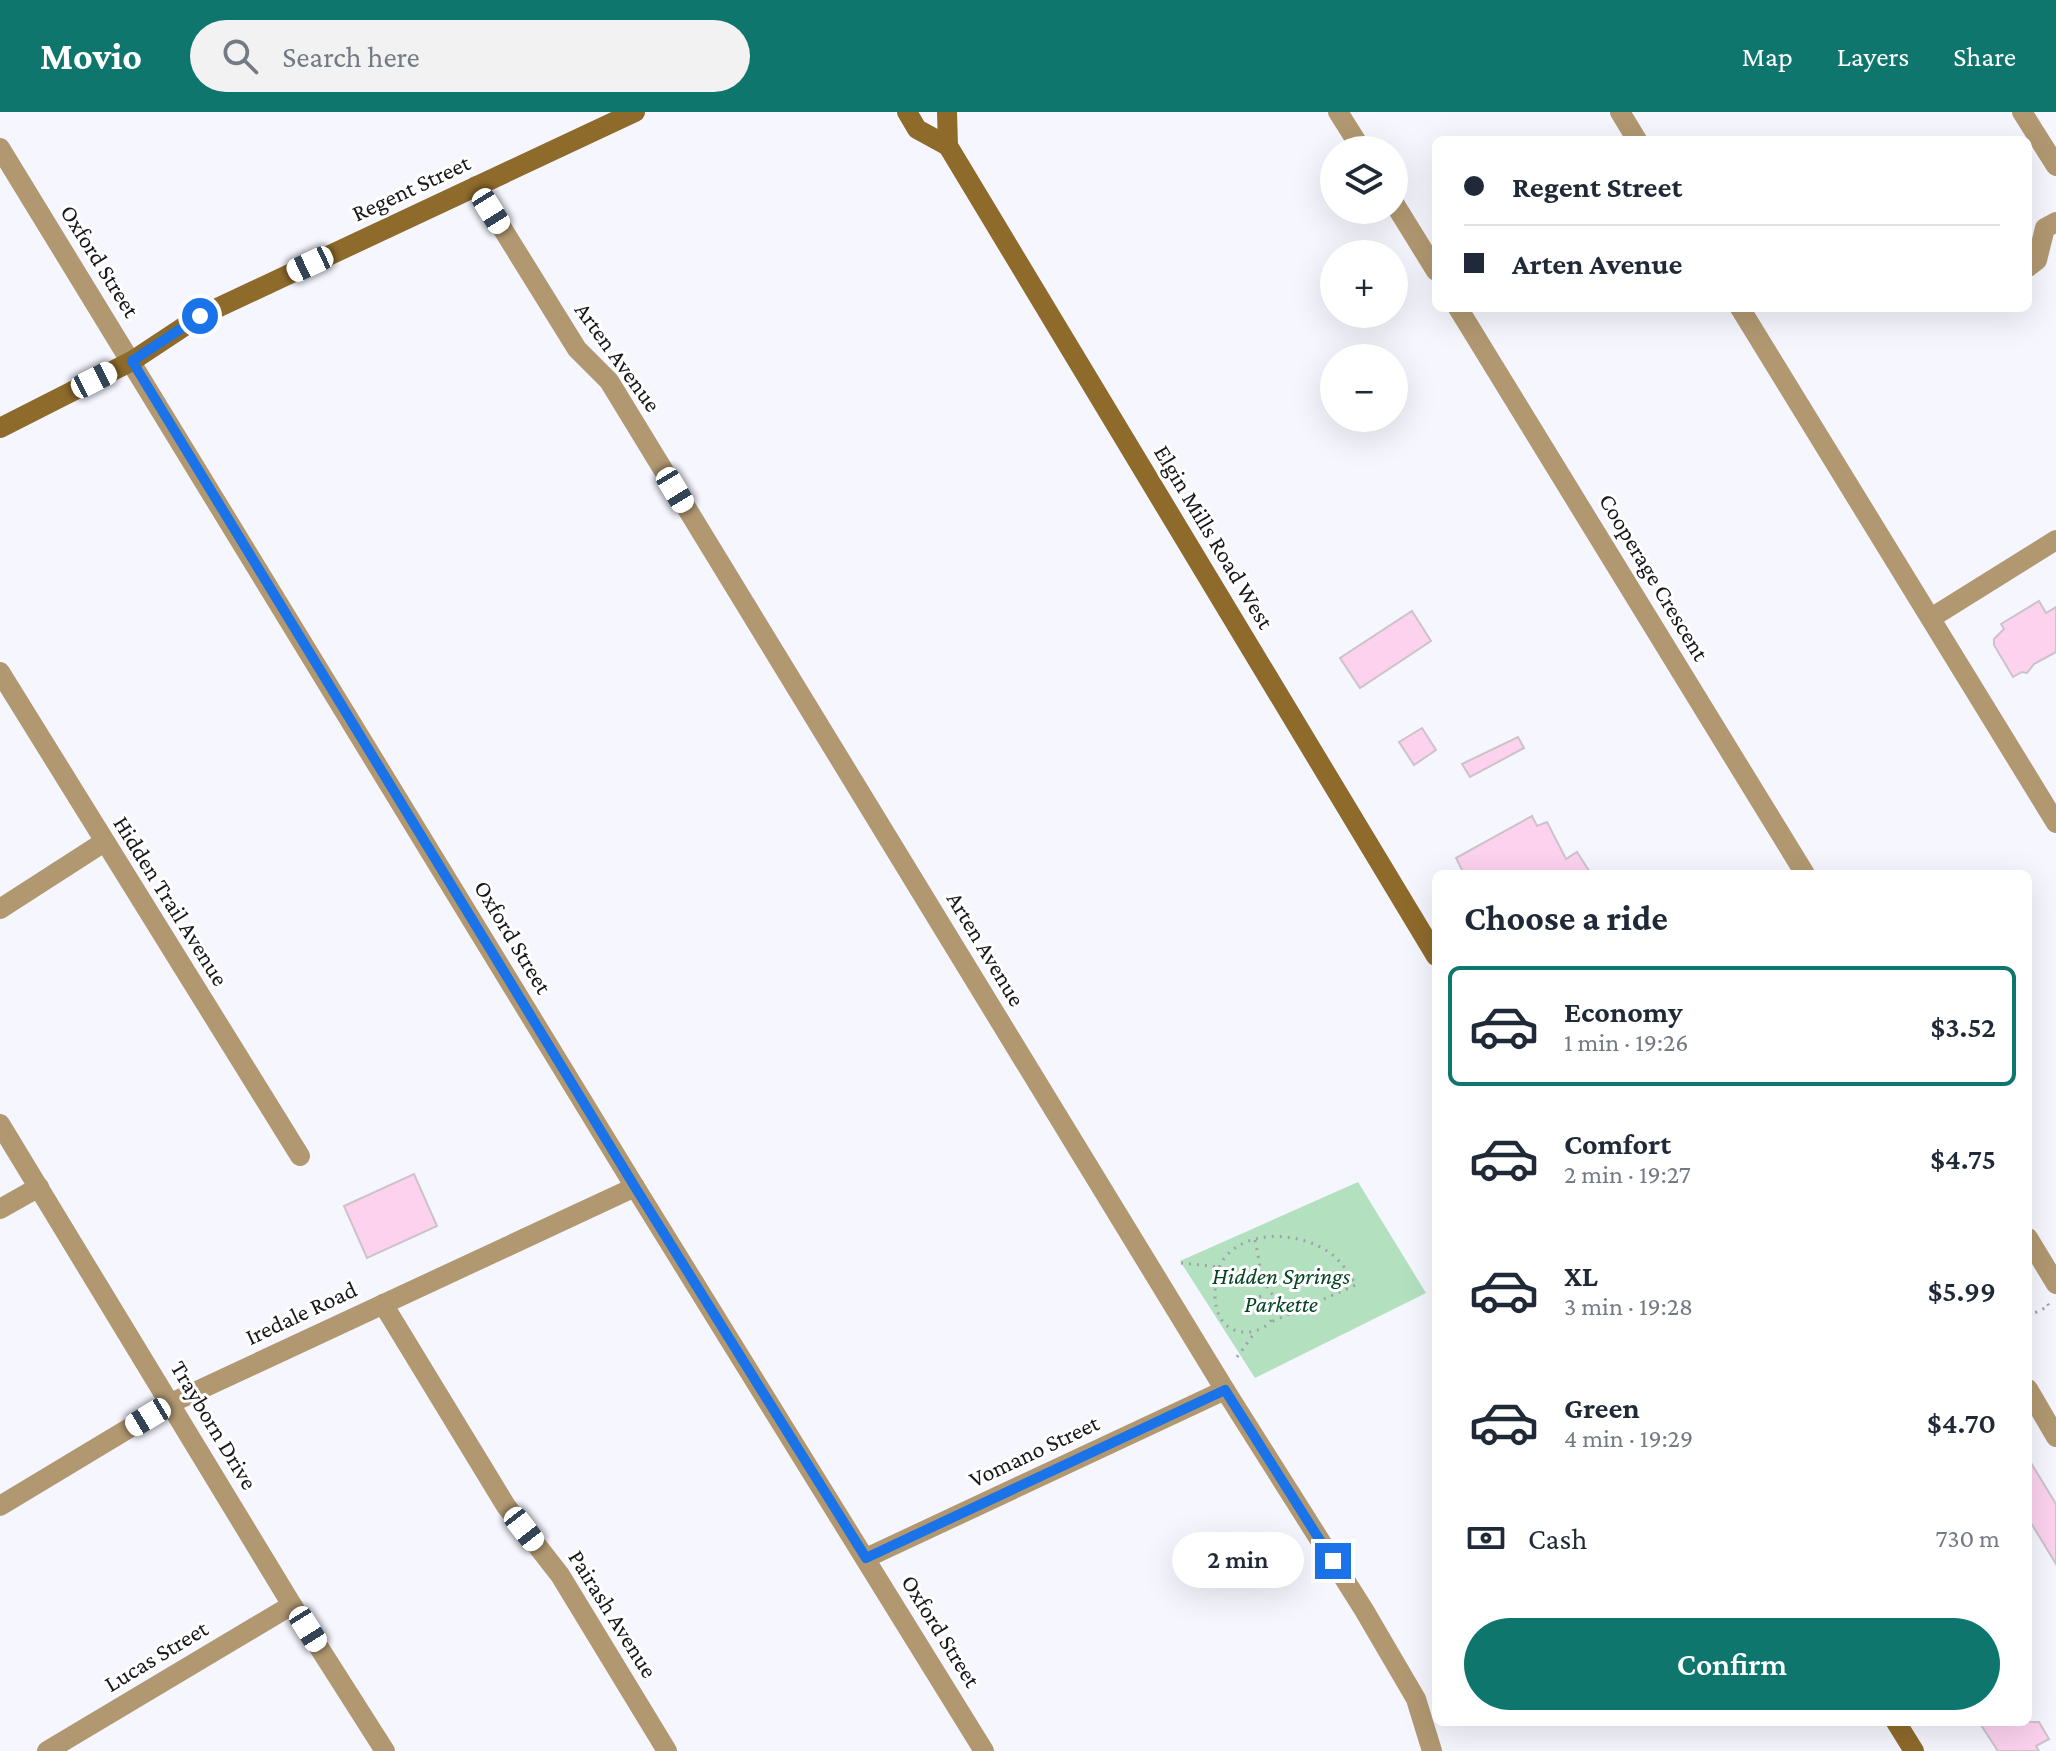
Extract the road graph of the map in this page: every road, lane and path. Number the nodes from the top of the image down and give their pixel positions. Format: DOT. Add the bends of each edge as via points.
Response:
graph roads {
  1 [pos="635,112"];
  2 [pos="907,112"];
  3 [pos="947,112"];
  4 [pos="1338,112"];
  5 [pos="1620,112"];
  6 [pos="2022,112"];
  7 [pos="1353,136"];
  8 [pos="1635,136"];
  9 [pos="948,146"];
  10 [pos="0,148"];
  11 [pos="2056,166"];
  12 [pos="476,186"];
  13 [pos="2043,223"];
  14 [pos="1407,224"];
  15 [pos="2032,264"];
  16 [pos="1432,265"];
  17 [pos="1460,312"];
  18 [pos="1742,312"];
  19 [pos="132,361"];
  20 [pos="0,428"];
  21 [pos="2056,540"];
  22 [pos="1931,618"];
  23 [pos="0,672"];
  24 [pos="2056,823"];
  25 [pos="104,842"];
  26 [pos="1803,870"];
  27 [pos="0,909"];
  28 [pos="1432,949"];
  29 [pos="0,1124"];
  30 [pos="300,1156"];
  31 [pos="39,1187"];
  32 [pos="635,1187"];
  33 [pos="0,1209"];
  34 [pos="1255,1240"];
  35 [pos="2032,1245"];
  36 [pos="1181,1263"];
  37 [pos="1220,1267"];
  38 [pos="2056,1284"];
  39 [pos="383,1304"];
  40 [pos="1260,1306"];
  41 [pos="1293,1312"];
  42 [pos="1271,1322"];
  43 [pos="1256,1331"];
  44 [pos="1237,1357"];
  45 [pos="1225,1390"];
  46 [pos="2032,1396"];
  47 [pos="171,1403"];
  48 [pos="2056,1437"];
  49 [pos="0,1506"];
  50 [pos="866,1558"];
  51 [pos="292,1605"];
  52 [pos="1898,1726"];
  53 [pos="47,1751"];
  54 [pos="385,1751"];
  55 [pos="667,1751"];
  56 [pos="984,1751"];
  57 [pos="1432,1751"];
  58 [pos="1914,1751"];
  1 -- 12 [label="main road, Regent Street"];
  2 -- 9 [label="main road, Elgin Mills Road West" via="917,129"];
  3 -- 9 [label="main road, Elgin Mills Road West"];
  4 -- 7 [label="street"];
  5 -- 8 [label="street"];
  6 -- 11 [label="street"];
  9 -- 28 [label="main road, Elgin Mills Road West"];
  10 -- 19 [label="street, Oxford Street"];
  12 -- 19 [label="main road, Regent Street" via="200,316"];
  12 -- 45 [label="street, Arten Avenue" via="577,349 609,381"];
  13 -- 15 [label="street"];
  14 -- 16 [label="street"];
  17 -- 26 [label="street, Cooperage Crescent"];
  18 -- 22 [label="street"];
  19 -- 20 [label="main road, Regent Street"];
  19 -- 32 [label="street, Oxford Street"];
  21 -- 22 [label="street"];
  22 -- 24 [label="street"];
  23 -- 25 [label="street, Hidden Trail Avenue"];
  25 -- 27 [label="street"];
  25 -- 30 [label="street, Hidden Trail Avenue"];
  29 -- 31 [label="street, Trayborn Drive"];
  31 -- 33 [label="street"];
  31 -- 47 [label="street, Trayborn Drive"];
  32 -- 39 [label="street, Iredale Road"];
  32 -- 50 [label="street, Oxford Street"];
  34 -- 37 [label="path" via="1244,1243"];
  34 -- 41 [label="path" via="1266,1289"];
  34 -- 41 [label="path" via="1289,1237 1312,1243 1338,1260 1356,1285"];
  35 -- 38 [label="street"];
  36 -- 37 [label="path"];
  37 -- 43 [label="path" via="1215,1289 1222,1318 1233,1330"];
  39 -- 47 [label="street, Iredale Road"];
  39 -- 55 [label="street, Pairash Avenue" via="506,1506 560,1575"];
  40 -- 42 [label="path" via="1251,1305 1255,1298 1269,1300 1274,1309"];
  41 -- 42 [label="path"];
  42 -- 43 [label="path"];
  43 -- 44 [label="path"];
  45 -- 50 [label="street, Vomano Street"];
  45 -- 57 [label="street, Arten Avenue" via="1416,1699"];
  46 -- 48 [label="street"];
  47 -- 49 [label="street, Iredale Road"];
  47 -- 51 [label="street, Trayborn Drive"];
  50 -- 56 [label="street, Oxford Street"];
  51 -- 53 [label="street, Lucas Street"];
  51 -- 54 [label="street, Trayborn Drive"];
  52 -- 58 [label="main road"];
}
